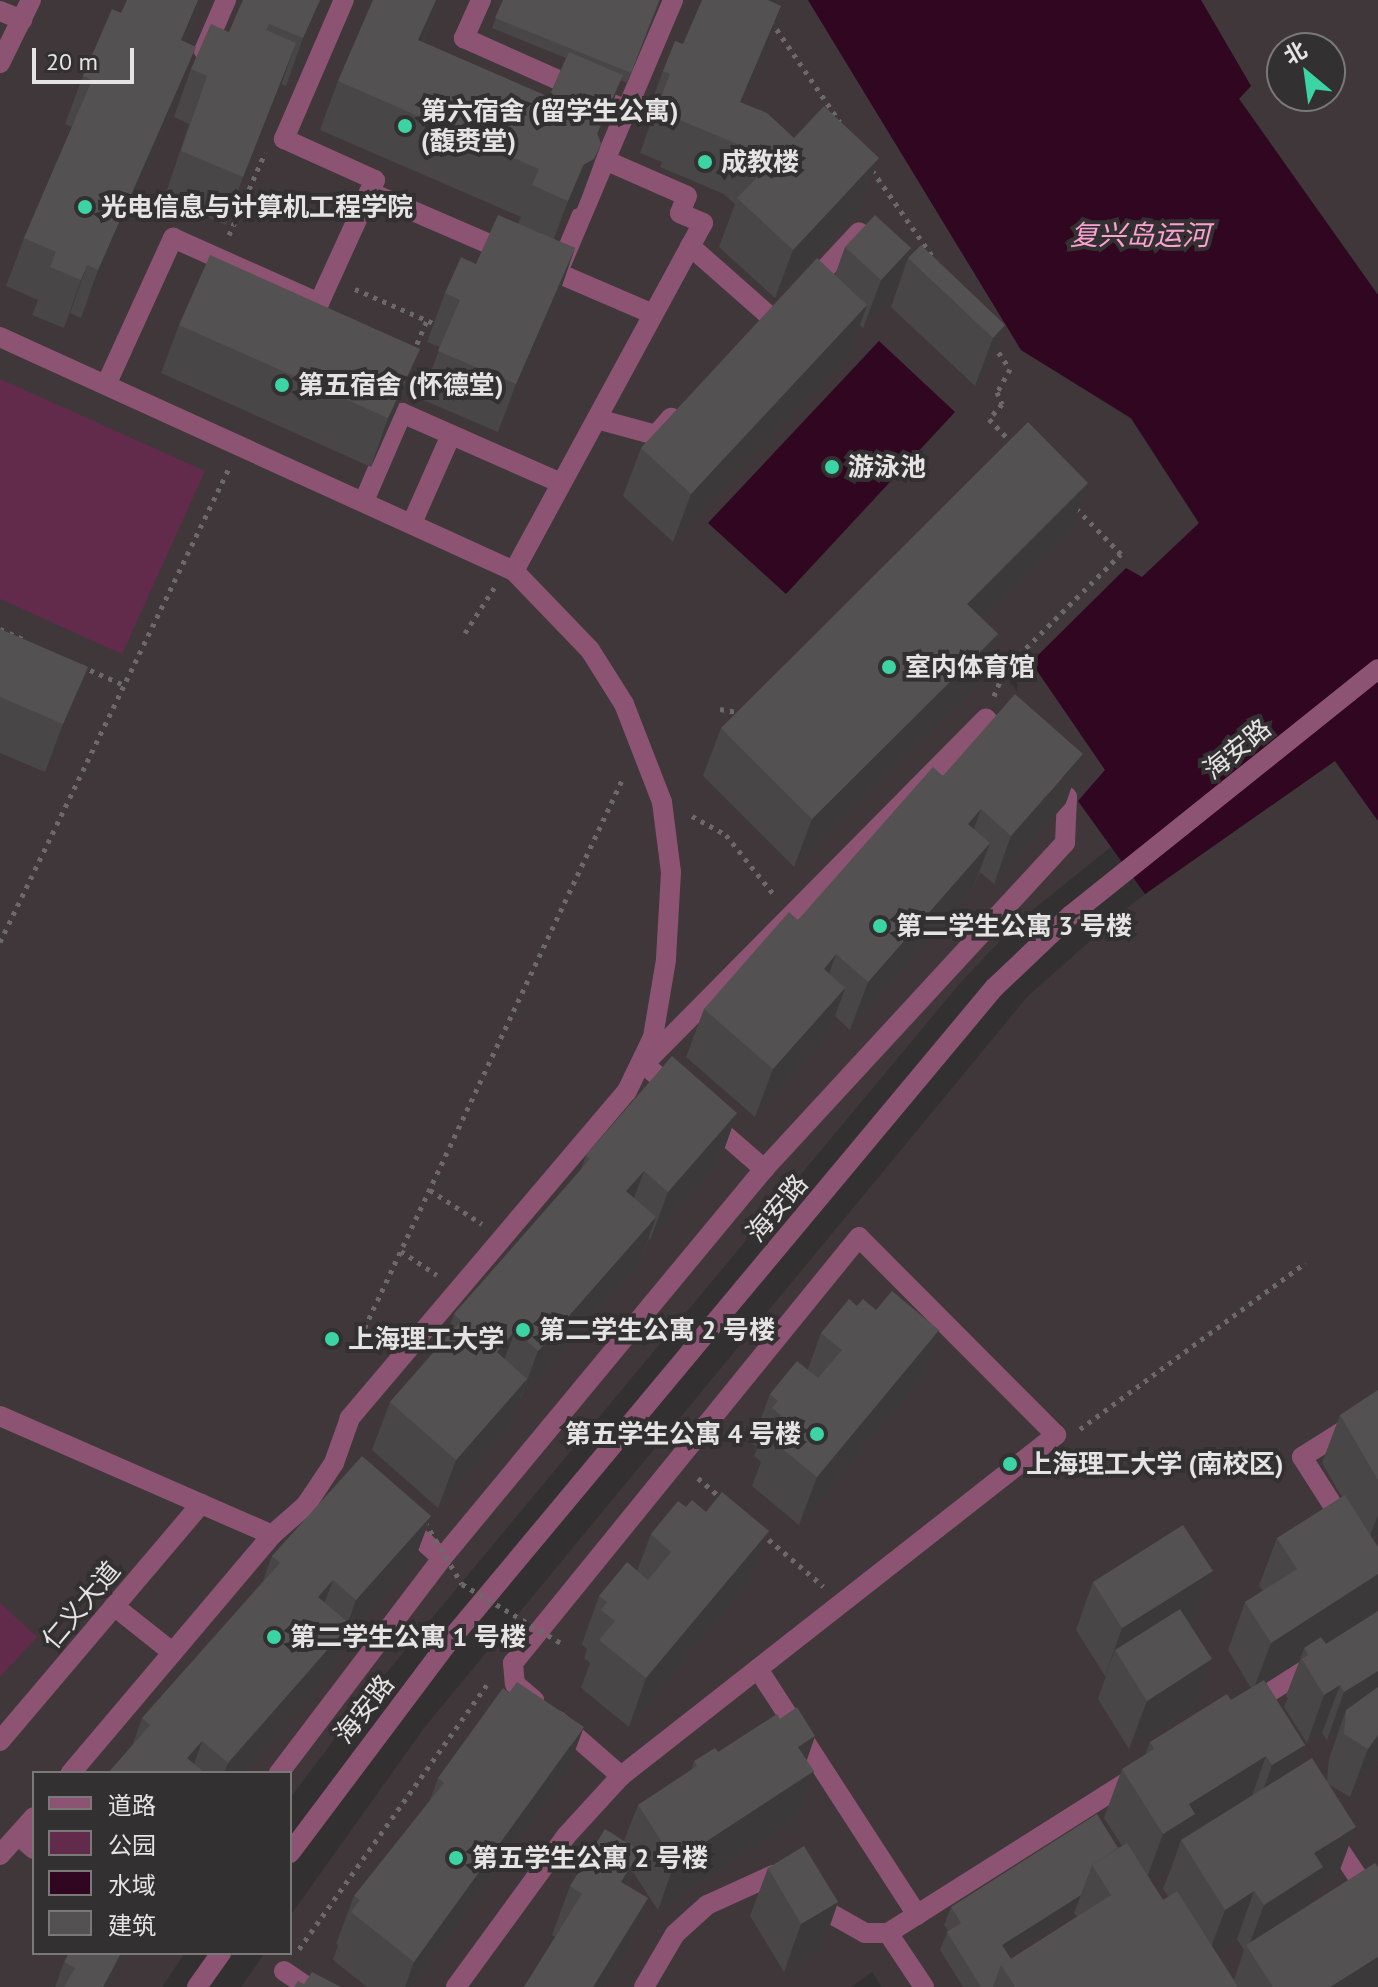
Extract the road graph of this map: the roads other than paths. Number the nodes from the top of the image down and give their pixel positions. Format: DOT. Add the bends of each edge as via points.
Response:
graph roads {
  1 [pos="31,0"];
  2 [pos="226,0"];
  3 [pos="344,0"];
  4 [pos="481,0"];
  5 [pos="673,0"];
  6 [pos="0,11"];
  7 [pos="22,20"];
  8 [pos="200,60"];
  9 [pos="0,63"];
  10 [pos="626,110"];
  11 [pos="605,160"];
  12 [pos="369,192"];
  13 [pos="859,232"];
  14 [pos="690,246"];
  15 [pos="557,273"];
  16 [pos="653,314"];
  17 [pos="0,337"];
  18 [pos="106,385"];
  19 [pos="686,402"];
  20 [pos="597,419"];
  21 [pos="451,435"];
  22 [pos="561,483"];
  23 [pos="364,501"];
  24 [pos="412,523"];
  25 [pos="511,569"];
  26 [pos="1378,669"];
  27 [pos="644,1064"];
  28 [pos="764,1169"];
  29 [pos="1378,1409"];
  30 [pos="0,1416"];
  31 [pos="334,1463"];
  32 [pos="356,1482"];
  33 [pos="201,1504"];
  34 [pos="389,1511"];
  35 [pos="272,1535"];
  36 [pos="1361,1550"];
  37 [pos="442,1558"];
  38 [pos="114,1606"];
  39 [pos="1338,1649"];
  40 [pos="173,1653"];
  41 [pos="758,1669"];
  42 [pos="1244,1715"];
  43 [pos="0,1741"];
  44 [pos="1152,1766"];
  45 [pos="73,1771"];
  46 [pos="281,1771"];
  47 [pos="621,1776"];
  48 [pos="1316,1814"];
  49 [pos="26,1842"];
  50 [pos="292,1850"];
  51 [pos="0,1855"];
  52 [pos="1378,1907"];
  53 [pos="917,1915"];
  54 [pos="888,1933"];
  55 [pos="220,1955"];
  56 [pos="284,1971"];
  57 [pos="197,1987"];
  58 [pos="308,1987"];
  59 [pos="456,1987"];
  60 [pos="644,1987"];
  61 [pos="924,1987"];
  1 -- 7 [label="street"];
  2 -- 8 [label="street"];
  3 -- 12 [label="street" via="284,139 375,180"];
  4 -- 10 [label="street" via="464,38"];
  5 -- 10 [label="street"];
  6 -- 7 [label="street"];
  7 -- 9 [label="street"];
  10 -- 11 [label="street"];
  11 -- 14 [label="street" via="687,196 680,213 703,223"];
  11 -- 15 [label="street"];
  12 -- 15 [label="street"];
  12 -- 18 [label="street" via="319,303 173,238"];
  13 -- 14 [label="street" via="775,321 762,320"];
  14 -- 16 [label="street"];
  15 -- 16 [label="street"];
  16 -- 20 [label="street"];
  17 -- 18 [label="street"];
  18 -- 23 [label="street"];
  19 -- 20 [label="street" via="656,435"];
  20 -- 22 [label="street"];
  21 -- 22 [label="street"];
  21 -- 23 [label="street" via="402,413"];
  21 -- 24 [label="street"];
  22 -- 25 [label="street"];
  23 -- 24 [label="street"];
  24 -- 25 [label="street"];
  25 -- 27 [label="street" via="590,650 641,740 662,802 671,903 660,1001"];
  26 -- 50 [label="street, 海安路" via="1125,871 994,988 446,1645"];
  27 -- 28 [label="street"];
  27 -- 28 [label="street" via="986,719 1067,797 1065,843"];
  27 -- 31 [label="street" via="600,1126 350,1418"];
  28 -- 37 [label="street"];
  29 -- 36 [label="street" via="1302,1457"];
  30 -- 33 [label="street"];
  31 -- 32 [label="street"];
  31 -- 35 [label="street" via="306,1505"];
  33 -- 35 [label="street"];
  33 -- 38 [label="street, 仁义大道"];
  34 -- 37 [label="street"];
  35 -- 40 [label="street"];
  37 -- 46 [label="street"];
  38 -- 40 [label="street"];
  38 -- 43 [label="street, 仁义大道"];
  39 -- 42 [label="street"];
  40 -- 45 [label="street"];
  41 -- 47 [label="street"];
  41 -- 47 [label="street" via="1056,1435 859,1237 511,1670 515,1684"];
  41 -- 53 [label="street"];
  44 -- 53 [label="street" via="1090,1814"];
  47 -- 59 [label="street" via="566,1836"];
  48 -- 52 [label="street"];
  49 -- 51 [label="street"];
  53 -- 54 [label="street"];
  54 -- 60 [label="street" via="865,1933 773,1875 691,1917"];
  54 -- 61 [label="street"];
  55 -- 57 [label="street"];
  56 -- 58 [label="street"];
}
